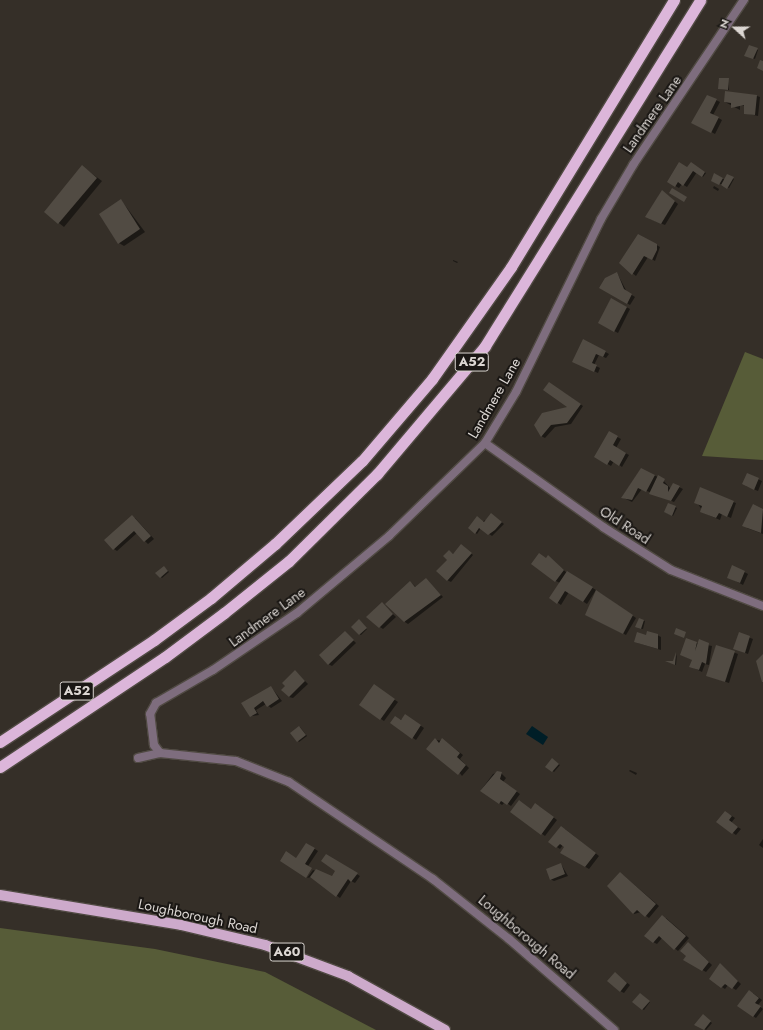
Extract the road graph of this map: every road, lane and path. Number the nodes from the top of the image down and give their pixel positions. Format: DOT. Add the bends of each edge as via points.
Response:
graph roads {
  1 [pos="674,0"];
  2 [pos="700,0"];
  3 [pos="744,0"];
  4 [pos="485,443"];
  5 [pos="763,606"];
  6 [pos="0,742"];
  7 [pos="160,753"];
  8 [pos="138,758"];
  9 [pos="0,768"];
  10 [pos="0,895"];
  11 [pos="444,1030"];
  12 [pos="614,1030"];
  1 -- 6 [label="highway, A52" via="511,267 432,379 362,461 275,544 211,598 154,640"];
  2 -- 9 [label="highway, A52" via="485,346 378,474 289,561 224,613 140,675"];
  3 -- 4 [label="street, Landmere Lane" via="632,165 601,219 516,392"];
  4 -- 5 [label="street, Old Road" via="603,527 671,570"];
  4 -- 7 [label="street, Landmere Lane" via="395,531 297,613 213,670 156,703 150,714 154,745"];
  7 -- 8 [label="street"];
  7 -- 12 [label="street, Loughborough Road" via="236,761 278,777 433,879 509,939"];
  10 -- 11 [label="main road, Loughborough Road / A60" via="182,925 265,945 348,976"];
}
